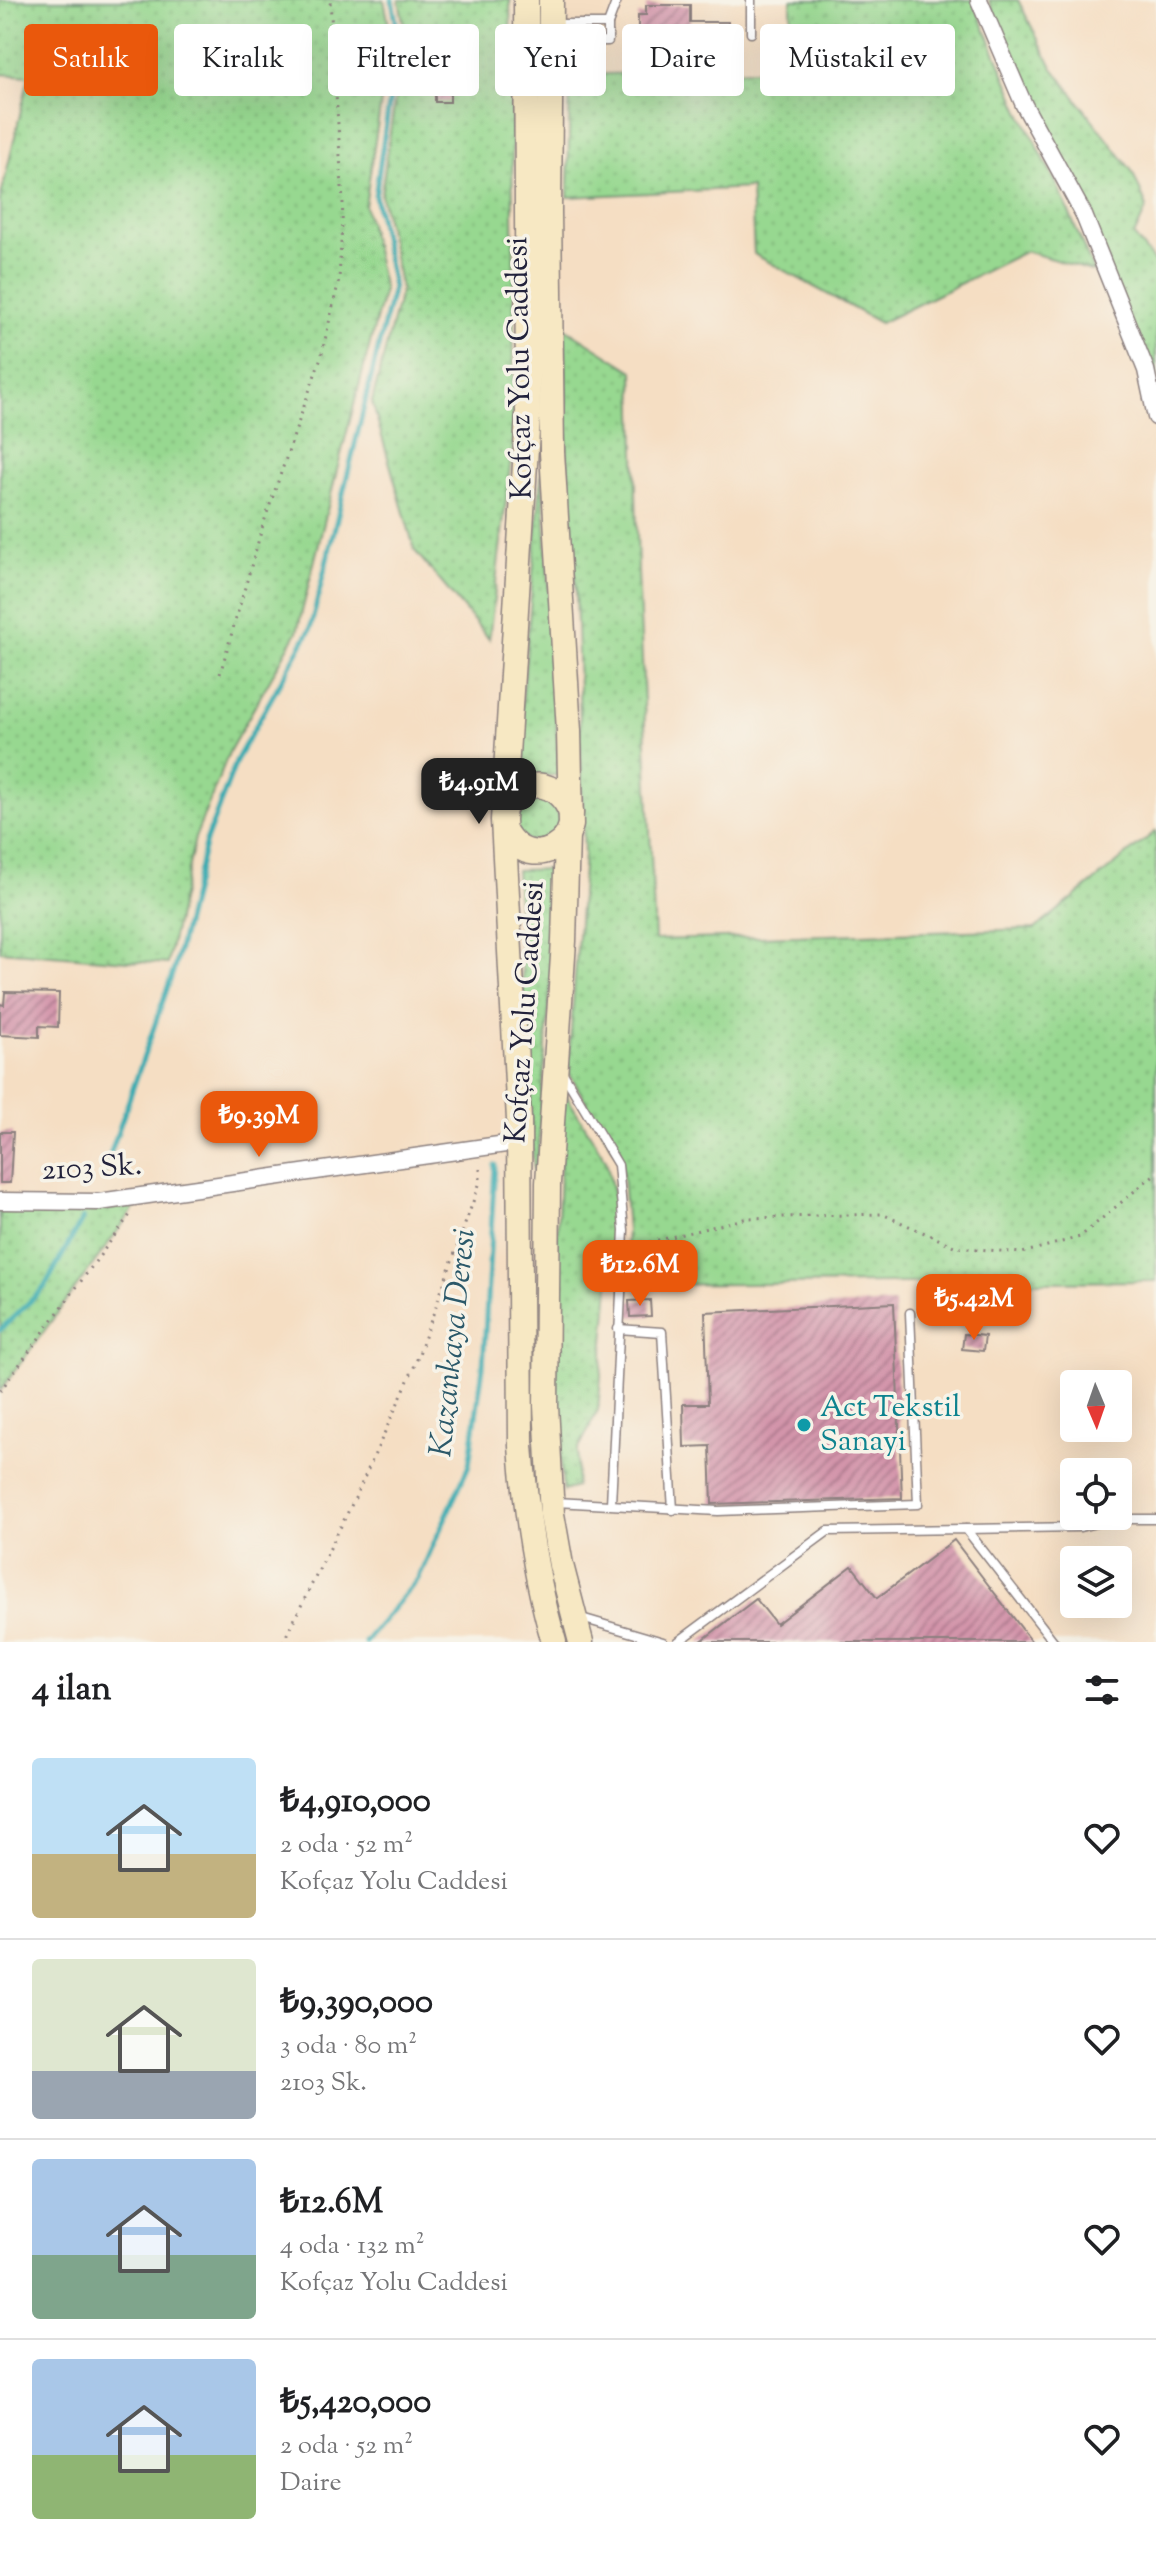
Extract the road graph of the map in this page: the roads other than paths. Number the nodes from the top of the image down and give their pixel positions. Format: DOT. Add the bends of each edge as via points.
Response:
graph roads {
  1 [pos="526,0"];
  2 [pos="617,0"];
  3 [pos="751,0"];
  4 [pos="979,0"];
  5 [pos="551,22"];
  6 [pos="608,24"];
  7 [pos="751,33"];
  8 [pos="1156,417"];
  9 [pos="504,820"];
  10 [pos="569,825"];
  11 [pos="555,1060"];
  12 [pos="520,1142"];
  13 [pos="0,1201"];
  14 [pos="910,1313"];
  15 [pos="618,1329"];
  16 [pos="551,1502"];
  17 [pos="611,1504"];
  18 [pos="673,1510"];
  19 [pos="1156,1519"];
  20 [pos="966,1529"];
  21 [pos="574,1616"];
  22 [pos="554,1642"];
  23 [pos="581,1642"];
  24 [pos="660,1642"];
  25 [pos="678,1642"];
  26 [pos="1054,1642"];
  1 -- 9 [label="main road, Kofçaz Yolu Caddesi" via="528,415"];
  2 -- 6 [label="lane"];
  3 -- 7 [label="lane"];
  4 -- 8 [label="street" via="1024,105 1083,213 1146,370"];
  5 -- 6 [label="lane"];
  5 -- 6 [label="lane" via="608,41"];
  5 -- 10 [label="main road, Kofçaz Yolu Caddesi" via="552,452"];
  9 -- 10 [label="main road" via="509,840 538,854 560,845"];
  9 -- 10 [label="main road" via="517,792 537,785 549,787 567,802"];
  9 -- 12 [label="main road, Kofçaz Yolu Caddesi"];
  10 -- 11 [label="main road, Kofçaz Yolu Caddesi"];
  11 -- 15 [label="lane" via="618,1165 624,1230"];
  11 -- 16 [label="main road, Kofçaz Yolu Caddesi" via="546,1235"];
  12 -- 13 [label="street, 2103 Sk." via="99,1202"];
  12 -- 22 [label="main road, Kofçaz Yolu Caddesi" via="524,1498 533,1562"];
  14 -- 18 [label="lane" via="918,1504"];
  15 -- 17 [label="lane"];
  15 -- 18 [label="lane" via="662,1332"];
  16 -- 17 [label="lane"];
  16 -- 21 [label="main road, Kofçaz Yolu Caddesi"];
  17 -- 18 [label="lane"];
  19 -- 20 [label="lane"];
  20 -- 25 [label="lane" via="828,1531"];
  20 -- 26 [label="lane"];
  21 -- 23 [label="main road, Kofçaz Yolu Caddesi"];
  21 -- 24 [label="lane"];
}
